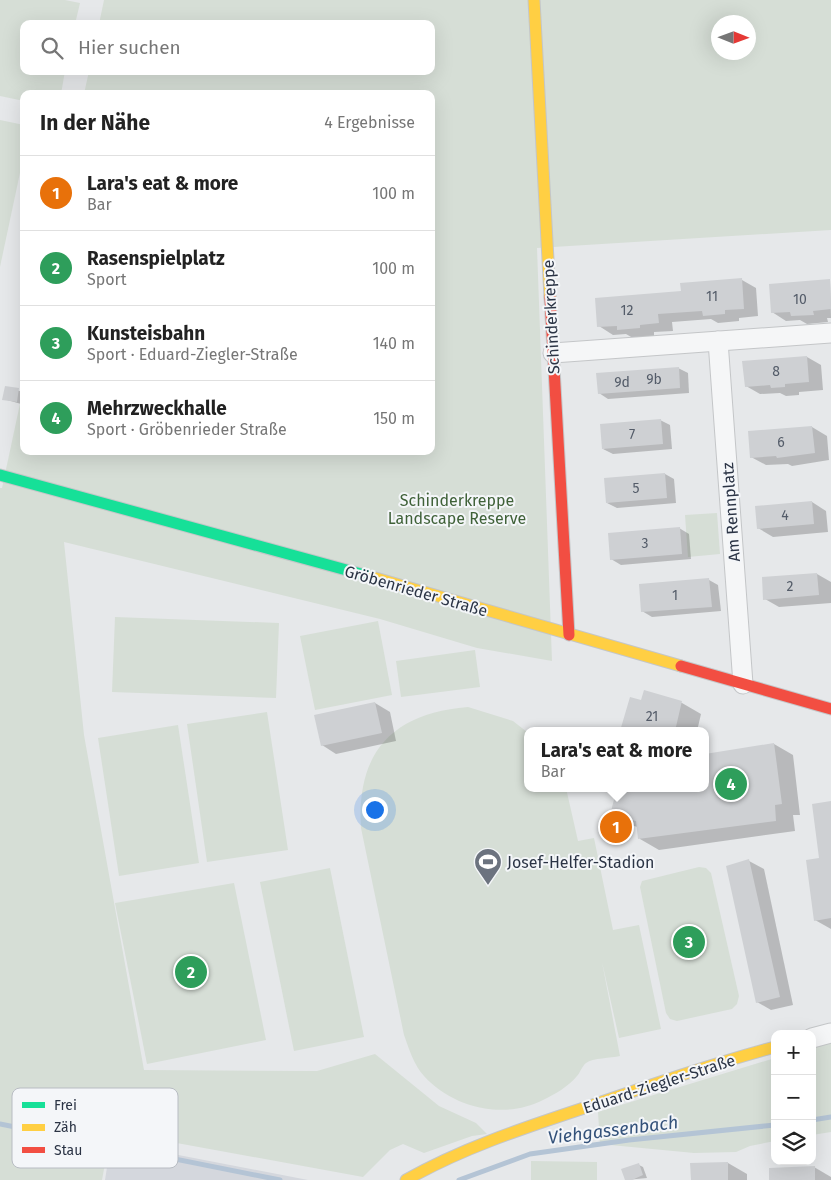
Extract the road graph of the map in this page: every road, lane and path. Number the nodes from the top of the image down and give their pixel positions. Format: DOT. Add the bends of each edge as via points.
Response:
graph roads {
  1 [pos="534,0"];
  2 [pos="831,333"];
  3 [pos="718,341"];
  4 [pos="553,353"];
  5 [pos="0,475"];
  6 [pos="568,635"];
  7 [pos="743,684"];
  8 [pos="831,709"];
  9 [pos="831,1033"];
  10 [pos="816,1037"];
  11 [pos="771,1048"];
  12 [pos="406,1180"];
  1 -- 4 [label="street, Schinderkreppe"];
  2 -- 3 [label="street"];
  3 -- 4 [label="street"];
  3 -- 7 [label="street, Am Rennplatz"];
  4 -- 6 [label="street, Schinderkreppe"];
  5 -- 6 [label="street, Gröbenrieder Straße"];
  6 -- 7 [label="street, Gröbenrieder Straße"];
  7 -- 8 [label="street, Gröbenrieder Straße"];
  9 -- 10 [label="street"];
  11 -- 12 [label="street, Eduard-Ziegler-Straße" via="497,1138 432,1164"];
}
